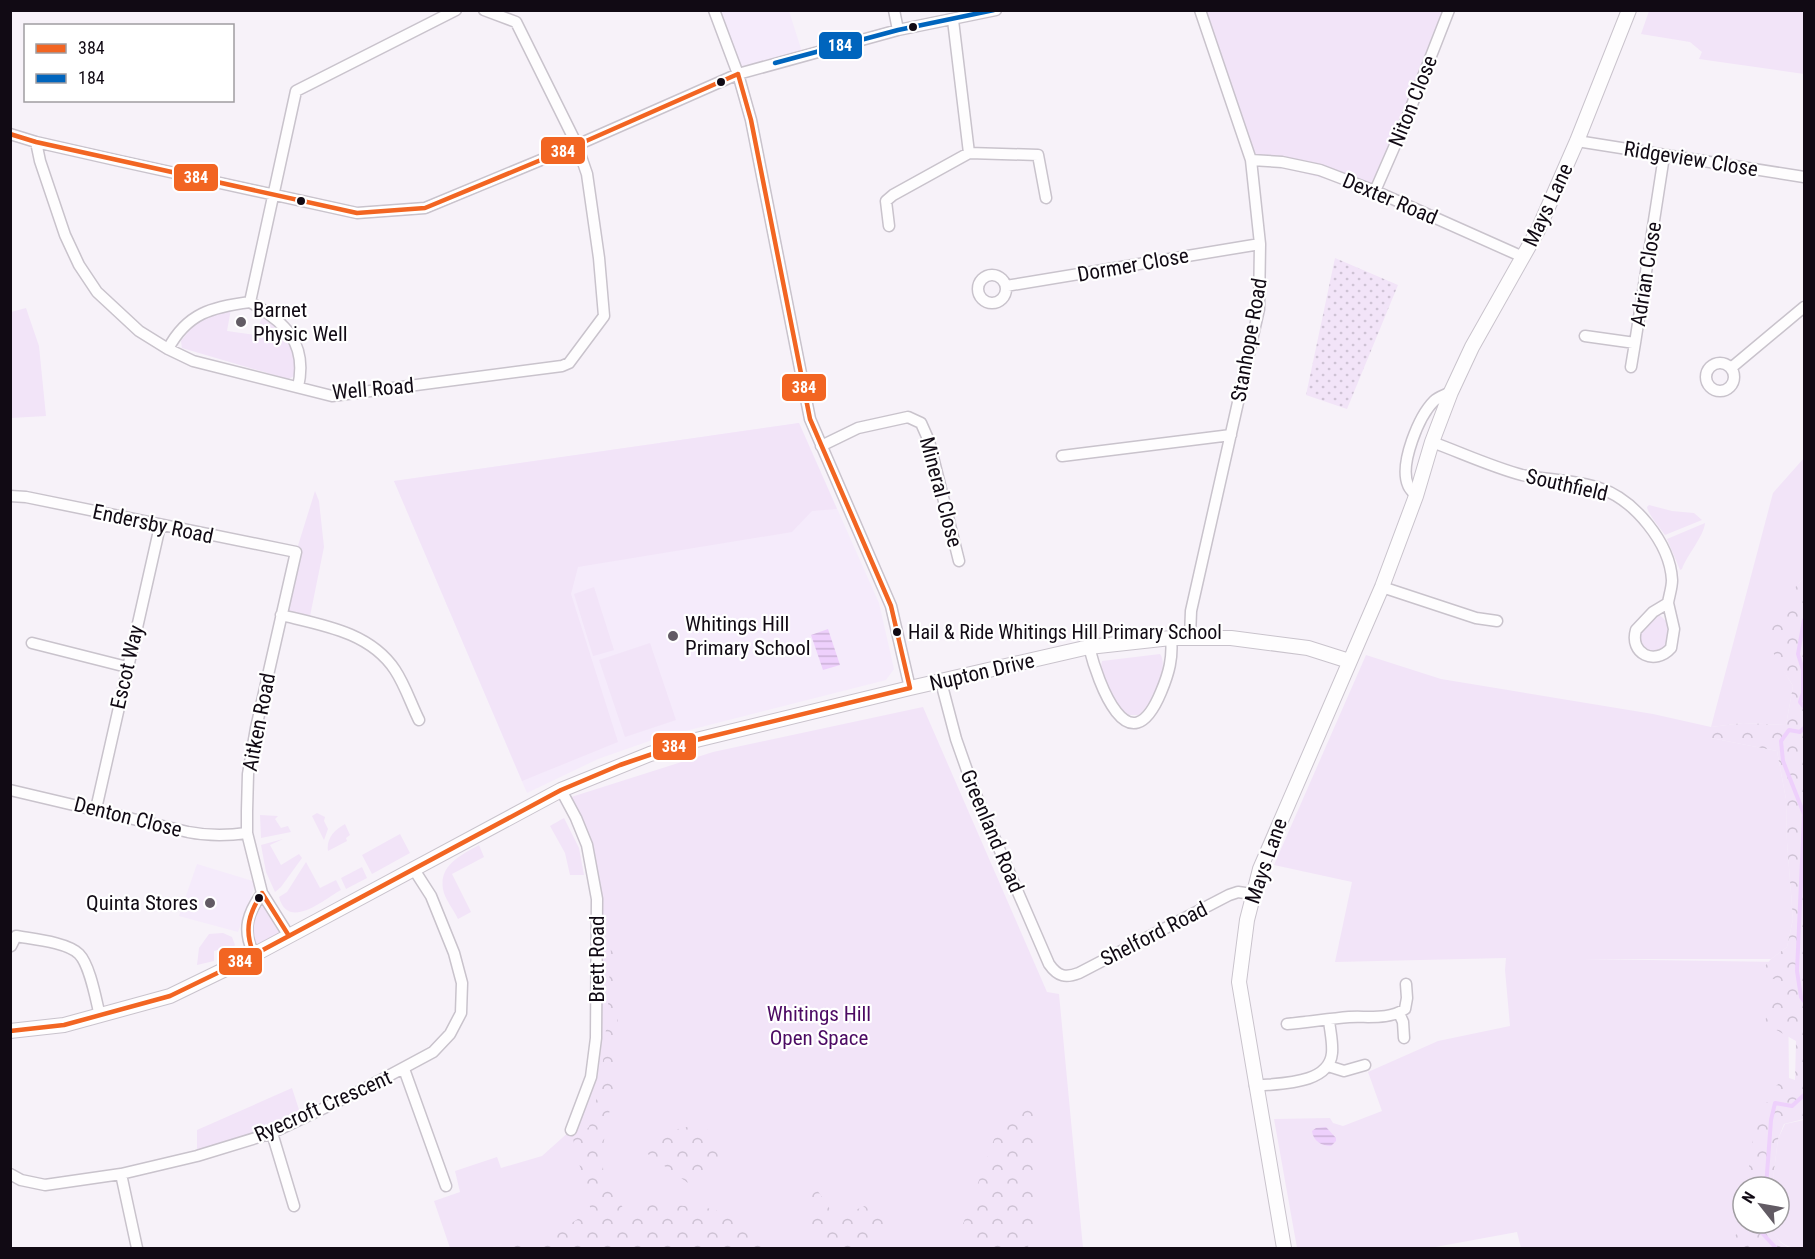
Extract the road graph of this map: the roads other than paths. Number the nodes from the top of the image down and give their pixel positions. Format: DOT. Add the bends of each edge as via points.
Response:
graph roads {
  1 [pos="456,10"];
  2 [pos="484,10"];
  3 [pos="714,10"];
  4 [pos="894,10"];
  5 [pos="996,10"];
  6 [pos="1200,10"];
  7 [pos="1449,10"];
  8 [pos="1629,10"];
  9 [pos="953,20"];
  10 [pos="898,30"];
  11 [pos="738,75"];
  12 [pos="10,134"];
  13 [pos="1577,141"];
  14 [pos="36,142"];
  15 [pos="577,145"];
  16 [pos="969,153"];
  17 [pos="1664,156"];
  18 [pos="1251,160"];
  19 [pos="1804,177"];
  20 [pos="1376,191"];
  21 [pos="274,194"];
  22 [pos="1046,198"];
  23 [pos="889,226"];
  24 [pos="1260,244"];
  25 [pos="1523,257"];
  26 [pos="1006,286"];
  27 [pos="250,302"];
  28 [pos="1804,307"];
  29 [pos="1585,336"];
  30 [pos="1635,343"];
  31 [pos="168,349"];
  32 [pos="1631,367"];
  33 [pos="1731,368"];
  34 [pos="298,387"];
  35 [pos="1451,392"];
  36 [pos="1231,435"];
  37 [pos="1432,442"];
  38 [pos="821,446"];
  39 [pos="1062,456"];
  40 [pos="10,496"];
  41 [pos="1416,496"];
  42 [pos="160,526"];
  43 [pos="296,552"];
  44 [pos="959,561"];
  45 [pos="1382,587"];
  46 [pos="1668,603"];
  47 [pos="281,615"];
  48 [pos="1497,621"];
  49 [pos="1190,637"];
  50 [pos="1171,638"];
  51 [pos="32,643"];
  52 [pos="1089,647"];
  53 [pos="1349,661"];
  54 [pos="127,667"];
  55 [pos="941,682"];
  56 [pos="910,688"];
  57 [pos="419,720"];
  58 [pos="10,790"];
  59 [pos="561,790"];
  60 [pos="96,809"];
  61 [pos="247,833"];
  62 [pos="413,868"];
  63 [pos="262,893"];
  64 [pos="1252,894"];
  65 [pos="289,936"];
  66 [pos="11,946"];
  67 [pos="253,952"];
  68 [pos="1057,974"];
  69 [pos="1406,984"];
  70 [pos="1399,1013"];
  71 [pos="100,1016"];
  72 [pos="1329,1020"];
  73 [pos="1287,1024"];
  74 [pos="10,1031"];
  75 [pos="1404,1038"];
  76 [pos="1365,1065"];
  77 [pos="1328,1066"];
  78 [pos="404,1069"];
  79 [pos="1256,1086"];
  80 [pos="571,1130"];
  81 [pos="272,1132"];
  82 [pos="10,1174"];
  83 [pos="121,1174"];
  84 [pos="446,1186"];
  85 [pos="294,1206"];
  86 [pos="137,1248"];
  87 [pos="1284,1248"];
  1 -- 21 [label="street" via="296,91"];
  2 -- 15 [label="street, Well Road" via="516,21"];
  3 -- 11 [label="street"];
  4 -- 10 [label="street"];
  5 -- 9 [label="street"];
  6 -- 18 [label="street, Stanhope Road"];
  7 -- 20 [label="street, Niton Close"];
  8 -- 13 [label="street, Mays Lane"];
  9 -- 10 [label="street"];
  9 -- 16 [label="street"];
  10 -- 11 [label="street"];
  11 -- 15 [label="street"];
  11 -- 38 [label="street" via="751,120 810,419"];
  12 -- 14 [label="street"];
  13 -- 17 [label="street, Ridgeview Close"];
  13 -- 25 [label="street, Mays Lane"];
  14 -- 21 [label="street"];
  14 -- 31 [label="street, Well Road" via="65,235 79,265 116,312"];
  15 -- 21 [label="street" via="425,208 357,213"];
  15 -- 34 [label="street, Well Road" via="587,174 605,309 604,316 569,363 332,396"];
  16 -- 22 [label="street" via="1038,155"];
  16 -- 23 [label="street" via="892,195 886,201"];
  17 -- 19 [label="street, Ridgeview Close"];
  17 -- 30 [label="street, Adrian Close"];
  18 -- 20 [label="street, Dexter Road" via="1320,170"];
  18 -- 24 [label="street, Stanhope Road"];
  20 -- 25 [label="street, Dexter Road"];
  21 -- 27 [label="street"];
  24 -- 26 [label="street, Dormer Close"];
  24 -- 36 [label="street, Stanhope Road" via="1259,309"];
  25 -- 35 [label="street, Mays Lane"];
  27 -- 31 [label="street" via="220,306 197,315 175,336"];
  27 -- 34 [label="street" via="286,327 297,347 302,371"];
  28 -- 33 [label="street"];
  29 -- 30 [label="street, Adrian Close"];
  30 -- 32 [label="street"];
  31 -- 34 [label="street, Well Road" via="193,361"];
  35 -- 37 [label="street, Mays Lane"];
  35 -- 41 [label="street, Mays Lane" via="1435,399 1411,440 1407,483"];
  36 -- 39 [label="street"];
  36 -- 49 [label="street, Stanhope Road" via="1191,611"];
  37 -- 41 [label="street, Mays Lane"];
  37 -- 46 [label="street, Southfield" via="1522,474 1599,488 1625,502 1647,523 1667,559 1672,581"];
  38 -- 44 [label="street, Mineral Close" via="858,428 908,417 921,423"];
  38 -- 56 [label="street" via="891,606"];
  40 -- 42 [label="street, Endersby Road"];
  41 -- 45 [label="street, Mays Lane"];
  42 -- 43 [label="street, Endersby Road"];
  42 -- 54 [label="street, Escot Way"];
  43 -- 47 [label="street, Aitken Road"];
  45 -- 48 [label="street" via="1476,618"];
  45 -- 53 [label="street, Mays Lane"];
  46 -- 46 [label="street, Southfield" via="1636,630 1635,644 1645,655 1660,656 1671,648 1674,629"];
  47 -- 57 [label="street" via="341,630 381,653 396,670"];
  47 -- 61 [label="street, Aitken Road" via="248,774"];
  49 -- 50 [label="street, Nupton Drive"];
  49 -- 53 [label="street, Nupton Drive" via="1308,648"];
  50 -- 52 [label="street, Nupton Drive"];
  50 -- 52 [label="street" via="1170,669 1153,710 1134,722 1114,712 1095,672"];
  51 -- 54 [label="street"];
  52 -- 55 [label="street, Nupton Drive"];
  53 -- 64 [label="street, Mays Lane" via="1267,850"];
  54 -- 60 [label="street, Escot Way"];
  55 -- 56 [label="street, Nupton Drive"];
  55 -- 68 [label="street, Greenland Road" via="975,793 1049,964"];
  56 -- 59 [label="street, Nupton Drive" via="688,742"];
  58 -- 60 [label="street, Denton Close"];
  59 -- 62 [label="street, Nupton Drive"];
  59 -- 80 [label="street, Brett Road" via="587,845 597,899 596,1038 591,1077"];
  60 -- 61 [label="street, Denton Close" via="209,836"];
  61 -- 63 [label="street, Aitken Road"];
  62 -- 65 [label="street, Nupton Drive"];
  62 -- 78 [label="street, Ryecroft Crescent" via="431,896 454,953 462,993 461,1014 450,1034 434,1052"];
  63 -- 65 [label="street, Aitken Road"];
  63 -- 67 [label="street" via="249,912 247,940"];
  64 -- 68 [label="street, Shelford Road" via="1229,895 1079,972 1066,977"];
  64 -- 79 [label="street, Mays Lane" via="1239,982"];
  65 -- 67 [label="street, Nupton Drive"];
  66 -- 71 [label="street" via="16,936 68,947 80,954"];
  67 -- 71 [label="street, Nupton Drive" via="170,996"];
  69 -- 70 [label="street" via="1405,1009"];
  70 -- 72 [label="street"];
  70 -- 75 [label="street"];
  71 -- 74 [label="street, Nupton Drive"];
  72 -- 73 [label="street"];
  72 -- 77 [label="street" via="1332,1054"];
  76 -- 77 [label="street" via="1351,1071"];
  77 -- 79 [label="street" via="1304,1081"];
  78 -- 81 [label="street, Ryecroft Crescent"];
  78 -- 84 [label="street"];
  79 -- 87 [label="street, Mays Lane"];
  81 -- 83 [label="street, Ryecroft Crescent" via="197,1156"];
  81 -- 85 [label="street"];
  82 -- 83 [label="street, Ryecroft Crescent" via="45,1185"];
  83 -- 86 [label="street"];
}
